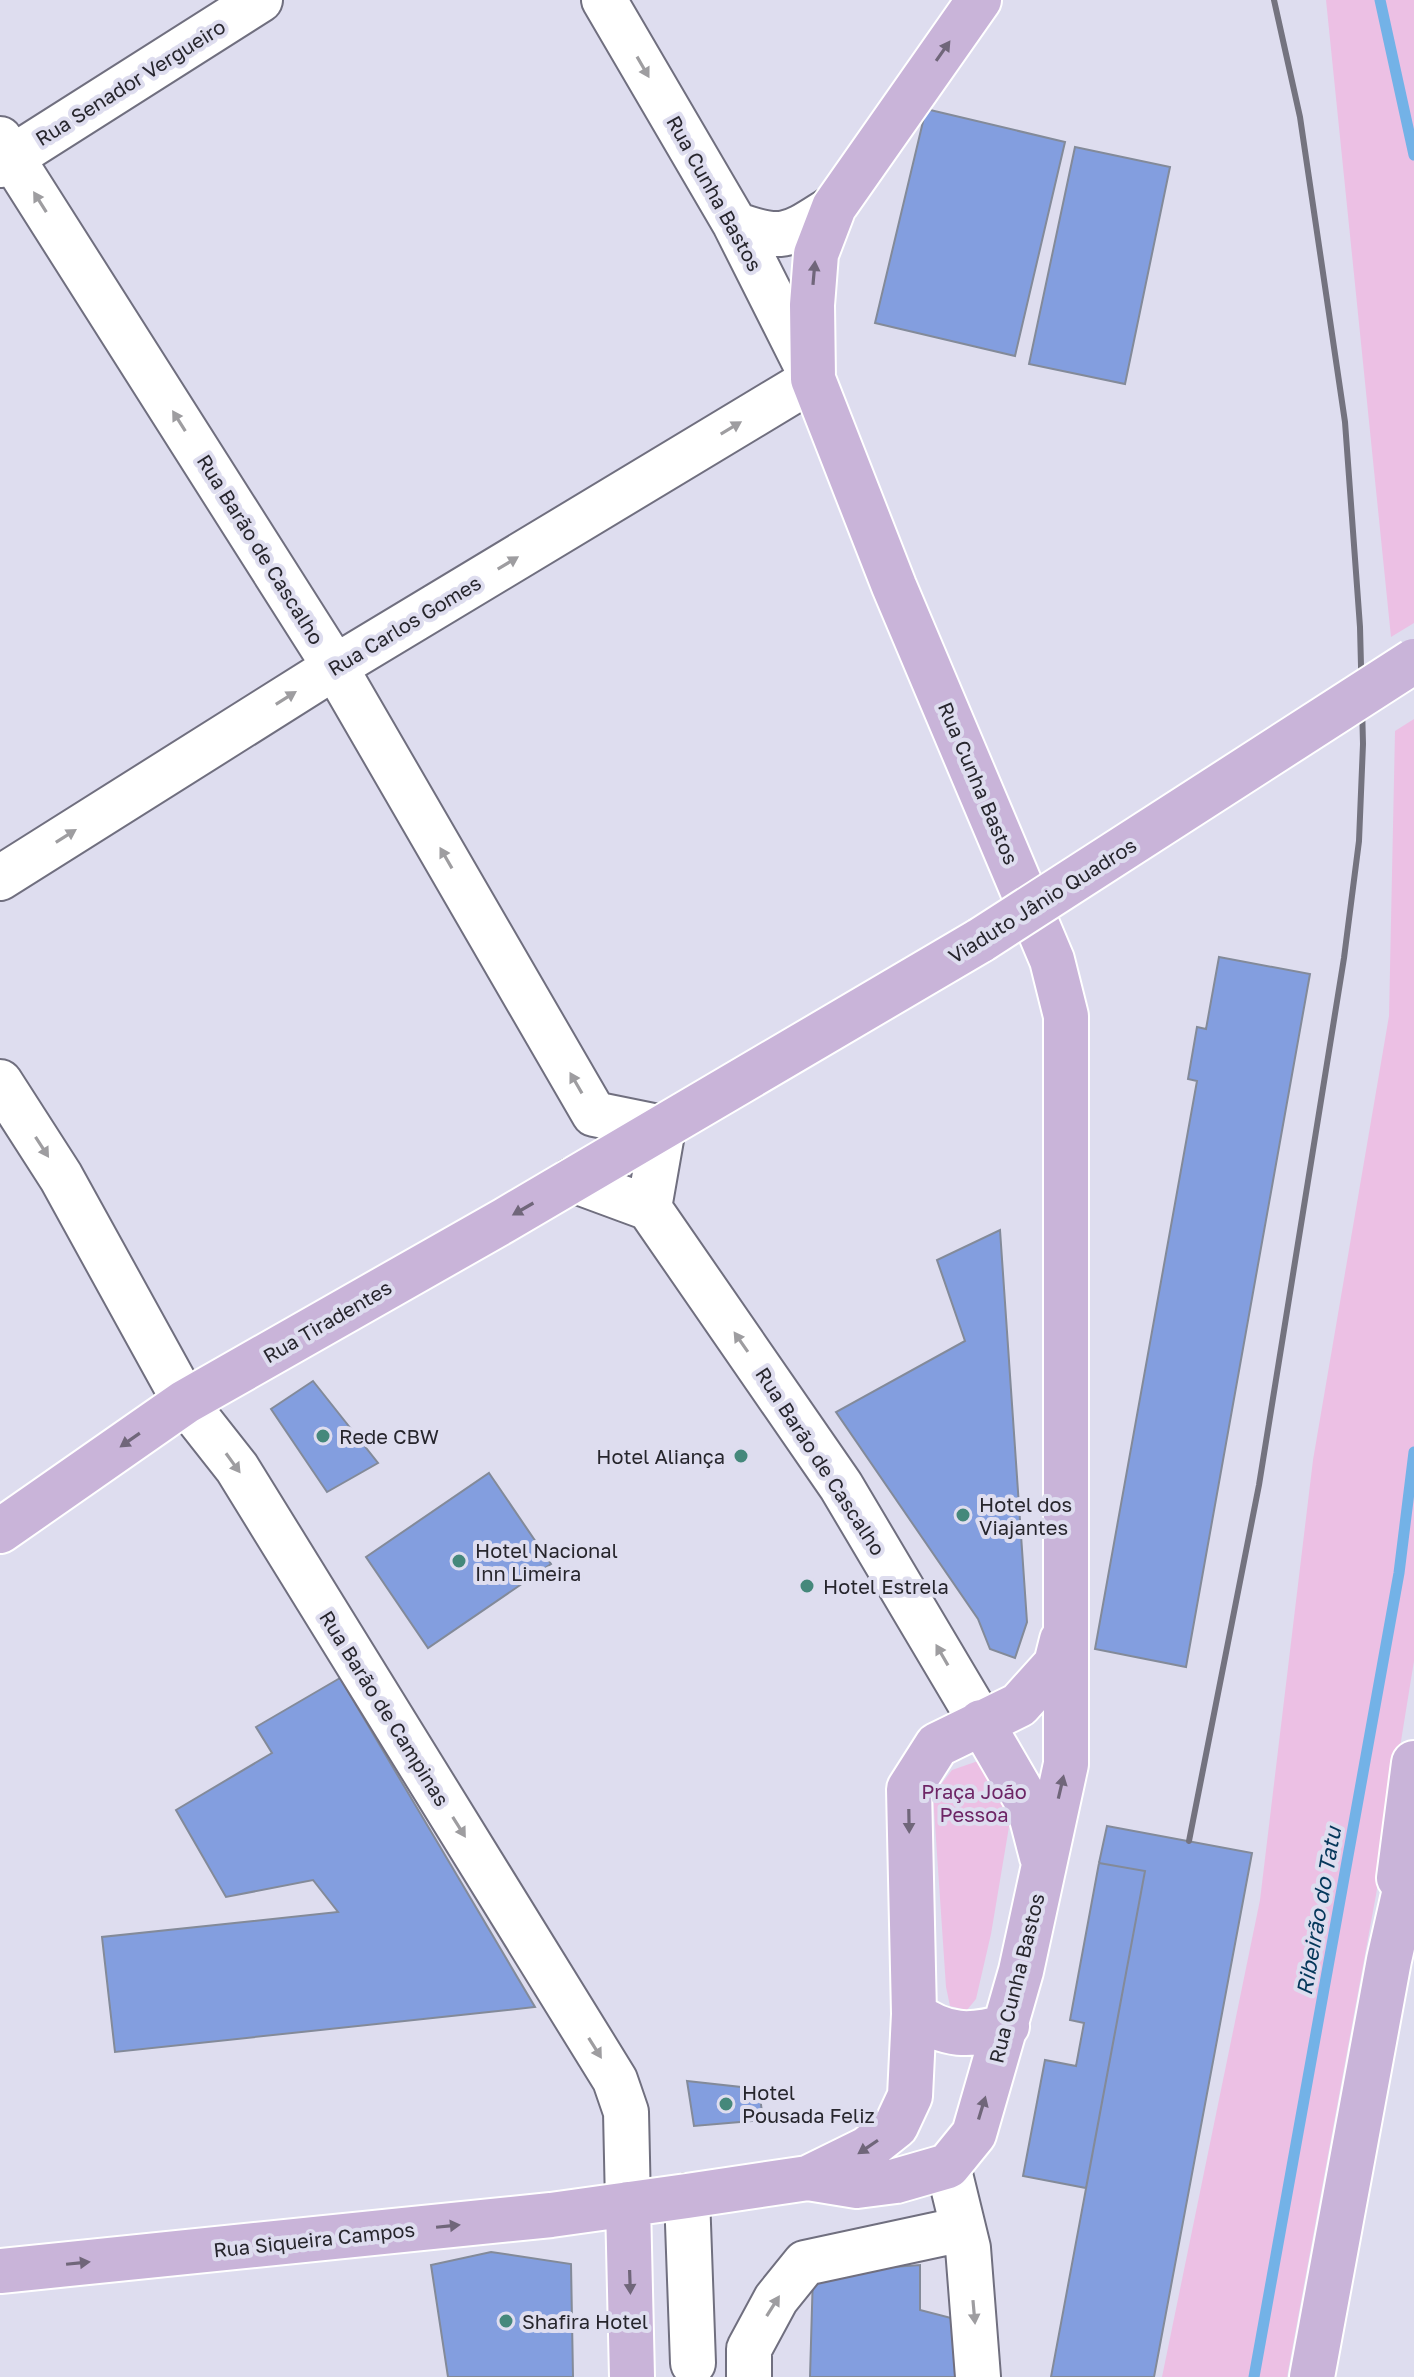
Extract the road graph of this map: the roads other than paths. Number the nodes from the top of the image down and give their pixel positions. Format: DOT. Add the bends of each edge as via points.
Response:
graph roads {
  1 [pos="260,0"];
  2 [pos="604,0"];
  3 [pos="979,0"];
  4 [pos="4,153"];
  5 [pos="834,207"];
  6 [pos="735,224"];
  7 [pos="813,379"];
  8 [pos="1414,661"];
  9 [pos="335,667"];
  10 [pos="0,878"];
  11 [pos="0,1082"];
  12 [pos="663,1128"];
  13 [pos="573,1180"];
  14 [pos="649,1208"];
  15 [pos="185,1402"];
  16 [pos="0,1531"];
  17 [pos="1063,1637"];
  18 [pos="981,1722"];
  19 [pos="1414,1763"];
  20 [pos="1414,1850"];
  21 [pos="1043,1863"];
  22 [pos="1389,1960"];
  23 [pos="914,2014"];
  24 [pos="1007,2026"];
  25 [pos="948,2166"];
  26 [pos="808,2178"];
  27 [pos="687,2196"];
  28 [pos="628,2204"];
  29 [pos="965,2238"];
  30 [pos="0,2271"];
  31 [pos="693,2363"];
  32 [pos="632,2377"];
  33 [pos="749,2377"];
  34 [pos="978,2377"];
  35 [pos="1312,2377"];
  1 -- 4 [label="street, Rua Senador Vergueiro"];
  2 -- 6 [label="street, Rua Cunha Bastos, one-way"];
  5 -- 3 [label="main road, one-way"];
  9 -- 4 [label="street, Rua Barão de Cascalho, one-way"];
  5 -- 6 [label="street" via="796,230 768,237"];
  7 -- 5 [label="main road, one-way" via="816,254"];
  6 -- 7 [label="street, Rua Cunha Bastos"];
  9 -- 7 [label="street, Rua Carlos Gomes, one-way"];
  7 -- 17 [label="main road, Rua Cunha Bastos" via="1052,960 1066,1016"];
  8 -- 12 [label="main road, Viaduto Jânio Quadros, bridge" via="981,940"];
  10 -- 9 [label="street, Rua Carlos Gomes, one-way"];
  12 -- 9 [label="street, Rua Barão de Cascalho, one-way" via="594,1114"];
  11 -- 15 [label="street, Rua Barão de Campinas, one-way" via="61,1177"];
  12 -- 13 [label="main road, Rua Tiradentes"];
  12 -- 14 [label="street"];
  13 -- 14 [label="street"];
  13 -- 15 [label="main road, Rua Tiradentes, one-way"];
  18 -- 14 [label="street, Rua Barão de Cascalho, one-way" via="841,1486"];
  15 -- 16 [label="main road, Rua Tiradentes, one-way"];
  15 -- 28 [label="street, Rua Barão de Campinas, one-way" via="237,1468 615,2080 626,2112"];
  17 -- 18 [label="main road, Rua Cunha Bastos" via="1056,1664 1019,1705"];
  21 -- 17 [label="main road, Rua Cunha Bastos, one-way" via="1066,1764"];
  18 -- 21 [label="main road" via="1028,1803"];
  18 -- 23 [label="main road, Rua Cunha Bastos, one-way" via="937,1745 909,1789"];
  19 -- 22 [label="main road"];
  20 -- 22 [label="main road"];
  21 -- 24 [label="main road, Rua Cunha Bastos"];
  22 -- 35 [label="main road"];
  23 -- 24 [label="main road" via="935,2029 959,2034"];
  23 -- 26 [label="main road, Rua Cunha Bastos, one-way" via="910,2096 896,2126 867,2149"];
  25 -- 24 [label="main road, Rua Cunha Bastos, one-way" via="974,2134"];
  25 -- 26 [label="main road, Rua Cunha Bastos" via="857,2186"];
  25 -- 29 [label="street"];
  26 -- 27 [label="main road, Rua Cunha Bastos"];
  27 -- 28 [label="main road, Rua Cunha Bastos"];
  27 -- 31 [label="street"];
  30 -- 28 [label="main road, Rua Siqueira Campos, one-way"];
  28 -- 32 [label="main road, Rua Barão de Campinas, one-way"];
  33 -- 29 [label="street, one-way" via="749,2349 776,2299 805,2263"];
  29 -- 34 [label="street, one-way"];
}
